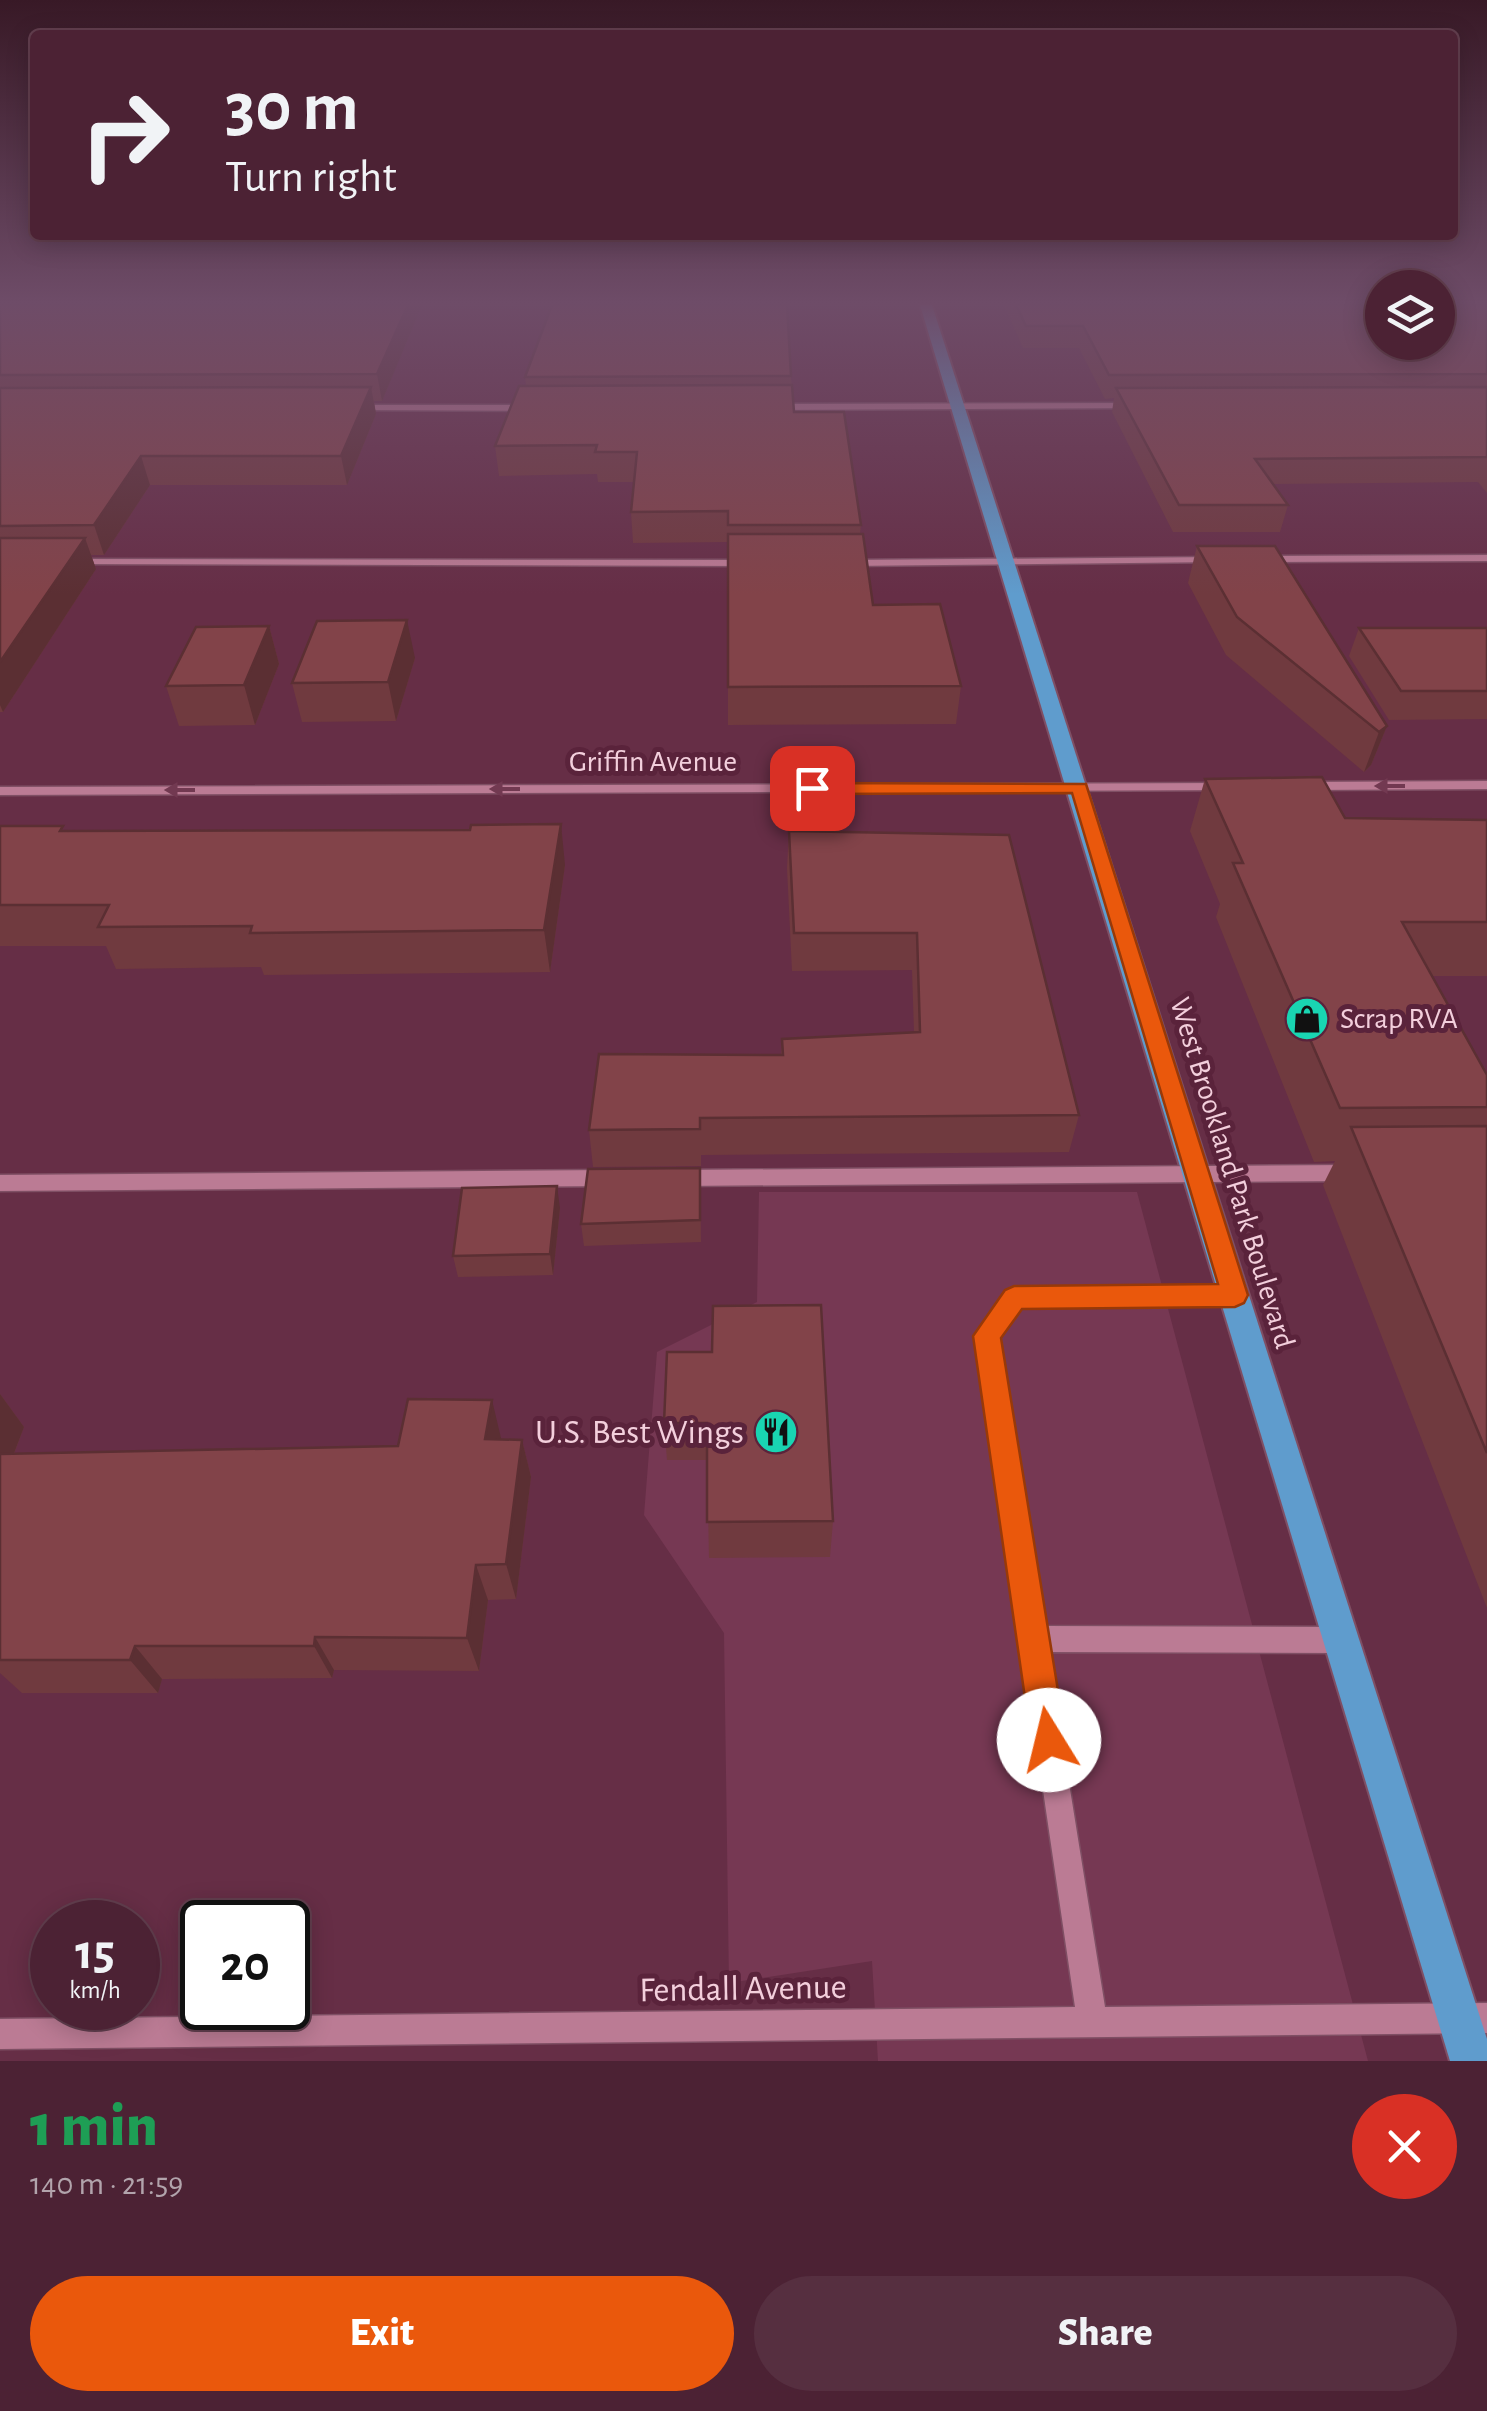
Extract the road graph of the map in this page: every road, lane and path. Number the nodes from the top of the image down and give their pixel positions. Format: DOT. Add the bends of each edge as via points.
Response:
graph roads {
  1 [pos="956,401"];
  2 [pos="1151,406"];
  3 [pos="751,407"];
  4 [pos="958,407"];
  5 [pos="336,408"];
  6 [pos="554,408"];
  7 [pos="1487,558"];
  8 [pos="1230,560"];
  9 [pos="1250,560"];
  10 [pos="59,562"];
  11 [pos="768,563"];
  12 [pos="828,563"];
  13 [pos="1007,563"];
  14 [pos="1294,786"];
  15 [pos="1487,786"];
  16 [pos="1236,787"];
  17 [pos="1079,788"];
  18 [pos="0,791"];
  19 [pos="1369,1172"];
  20 [pos="1198,1174"];
  21 [pos="0,1183"];
  22 [pos="1235,1295"];
  23 [pos="1032,1639"];
  24 [pos="1341,1640"];
  25 [pos="1473,2018"];
  26 [pos="1092,2022"];
  27 [pos="0,2034"];
  28 [pos="1472,2061"];
  1 -- 4 [label="main road, West Brookland Park Boulevard"];
  2 -- 4 [label="street"];
  3 -- 4 [label="street"];
  4 -- 13 [label="main road, West Brookland Park Boulevard"];
  5 -- 6 [label="street"];
  7 -- 9 [label="street"];
  8 -- 13 [label="street"];
  10 -- 11 [label="street"];
  12 -- 13 [label="street"];
  13 -- 17 [label="main road, West Brookland Park Boulevard"];
  15 -- 14 [label="street, one-way"];
  16 -- 17 [label="street, Griffin Avenue"];
  17 -- 18 [label="street, Griffin Avenue, one-way"];
  17 -- 20 [label="main road, West Brookland Park Boulevard"];
  19 -- 20 [label="street"];
  20 -- 21 [label="street"];
  20 -- 22 [label="main road, West Brookland Park Boulevard"];
  22 -- 23 [label="street" via="1014,1298 987,1336"];
  22 -- 24 [label="main road, West Brookland Park Boulevard"];
  23 -- 24 [label="street"];
  23 -- 26 [label="street"];
  24 -- 25 [label="main road, West Brookland Park Boulevard"];
  25 -- 26 [label="street, Fendall Avenue"];
  25 -- 28 [label="main road, West Brookland Park Boulevard"];
  26 -- 27 [label="street, Fendall Avenue"];
}
